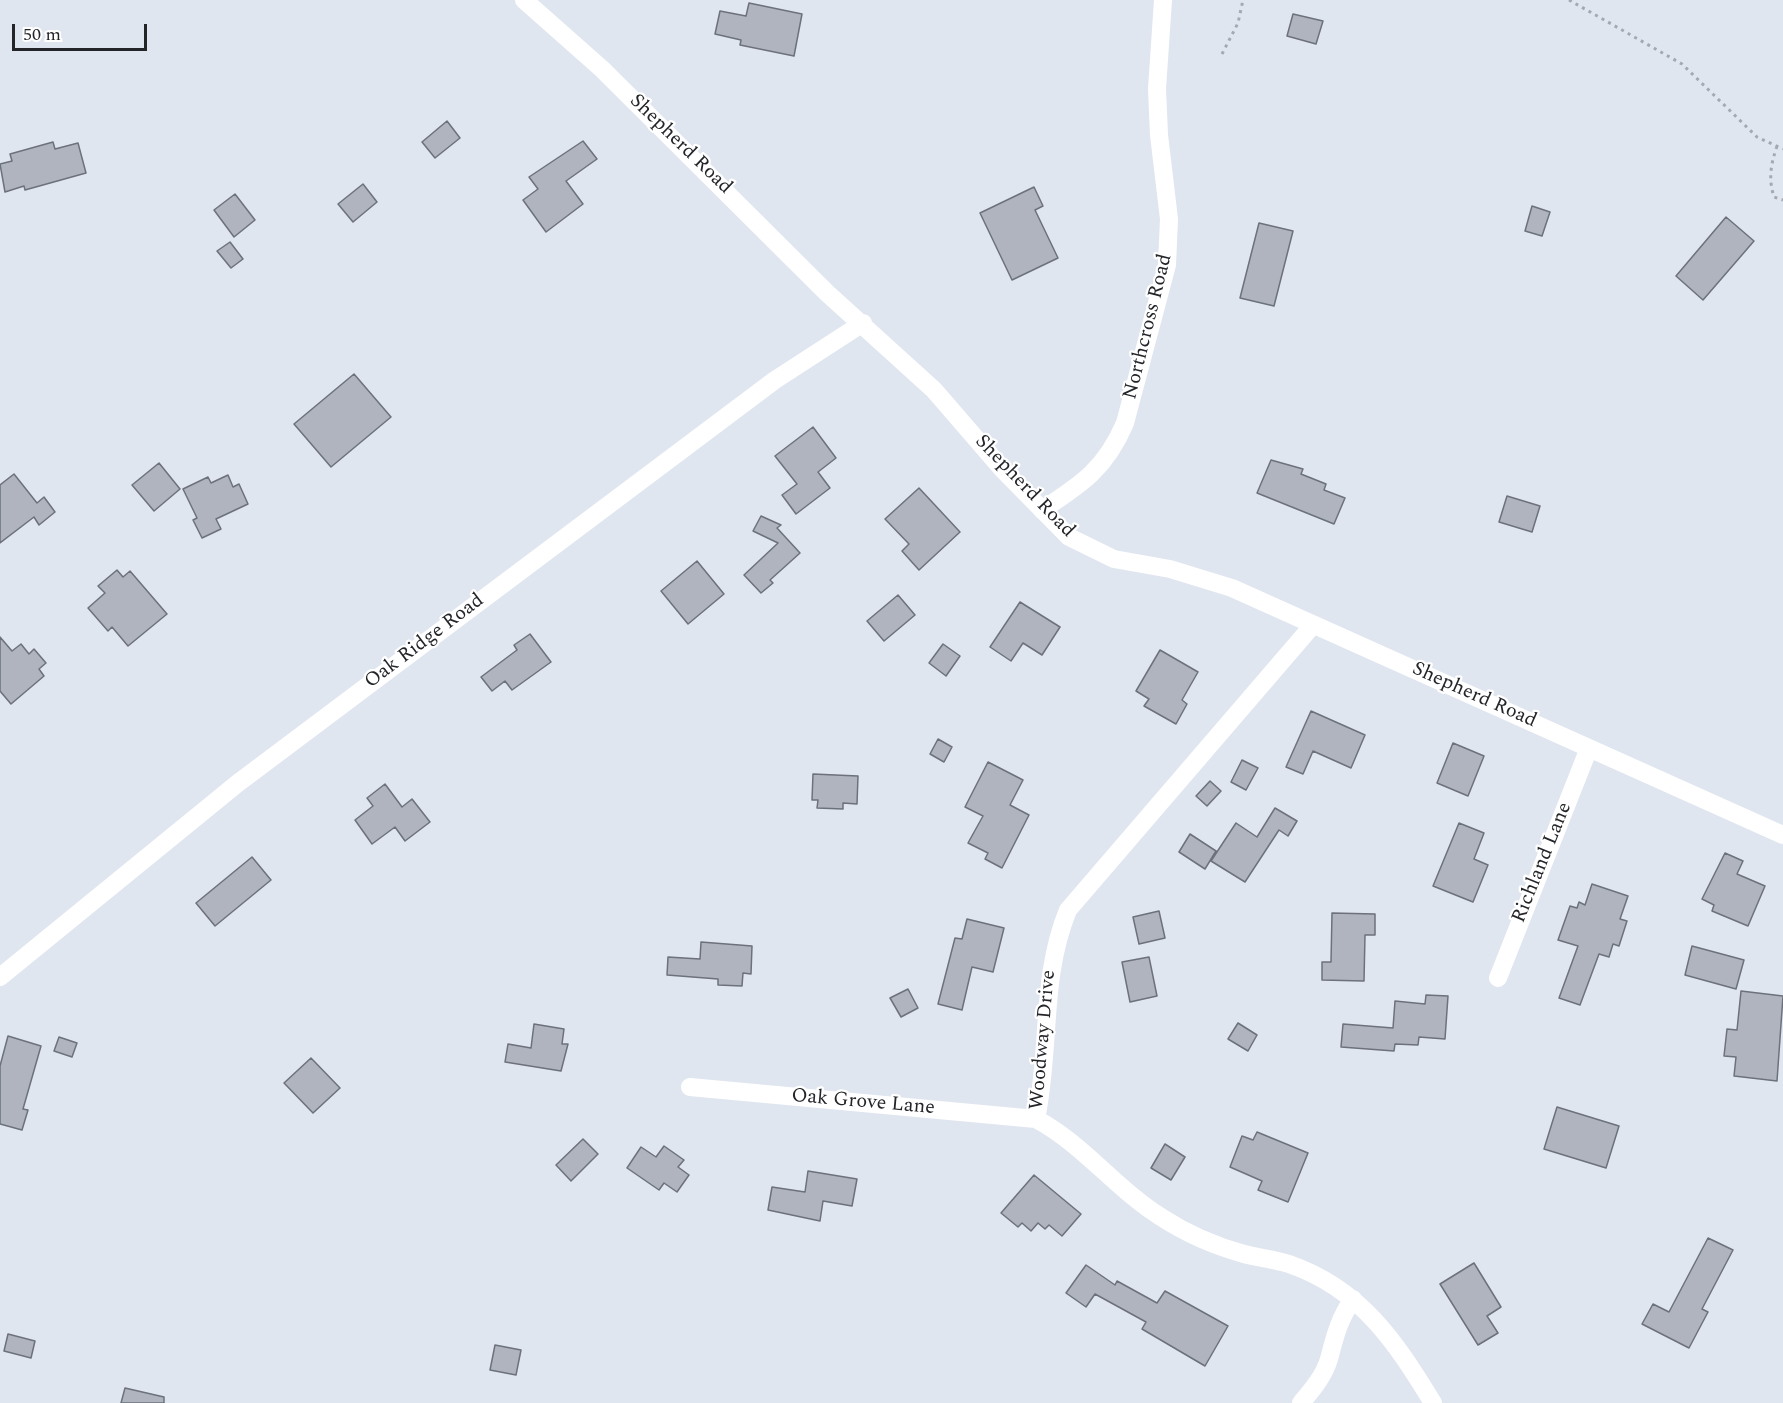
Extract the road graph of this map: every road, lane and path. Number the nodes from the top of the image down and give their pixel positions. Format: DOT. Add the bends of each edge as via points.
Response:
graph roads {
  1 [pos="524,0"];
  2 [pos="1163,0"];
  3 [pos="1243,0"];
  4 [pos="1569,0"];
  5 [pos="1222,54"];
  6 [pos="1777,146"];
  7 [pos="1783,149"];
  8 [pos="1783,200"];
  9 [pos="863,323"];
  10 [pos="1042,510"];
  11 [pos="1313,625"];
  12 [pos="1589,748"];
  13 [pos="1783,835"];
  14 [pos="0,977"];
  15 [pos="1498,978"];
  16 [pos="690,1087"];
  17 [pos="1036,1119"];
  18 [pos="1353,1299"];
  19 [pos="1301,1403"];
  20 [pos="1433,1403"];
  1 -- 9 [label="street, Shepherd Road" via="602,69 827,293"];
  2 -- 10 [label="street, Northcross Road" via="1157,89 1170,235 1160,295 1117,444 1097,471"];
  3 -- 5 [label="path" via="1238,22"];
  4 -- 6 [label="path" via="1682,64 1757,137"];
  6 -- 7 [label="path"];
  6 -- 8 [label="path" via="1770,167 1770,186 1774,197"];
  9 -- 10 [label="street, Shepherd Road" via="934,390"];
  9 -- 14 [label="street, Oak Ridge Road" via="775,381 238,783"];
  10 -- 11 [label="street, Shepherd Road" via="1069,537 1090,550 1114,559 1202,577"];
  11 -- 12 [label="street, Shepherd Road"];
  11 -- 17 [label="street, Woodway Drive" via="1068,910 1052,960 1042,1093"];
  12 -- 13 [label="street, Shepherd Road"];
  12 -- 15 [label="street, Richland Lane"];
  16 -- 17 [label="street, Oak Grove Lane"];
  17 -- 18 [label="street, Woodway Drive" via="1057,1130 1159,1216 1186,1232 1215,1245 1291,1265"];
  18 -- 19 [label="street" via="1335,1328 1329,1359"];
  18 -- 20 [label="street, Woodway Drive" via="1397,1345"];
}
